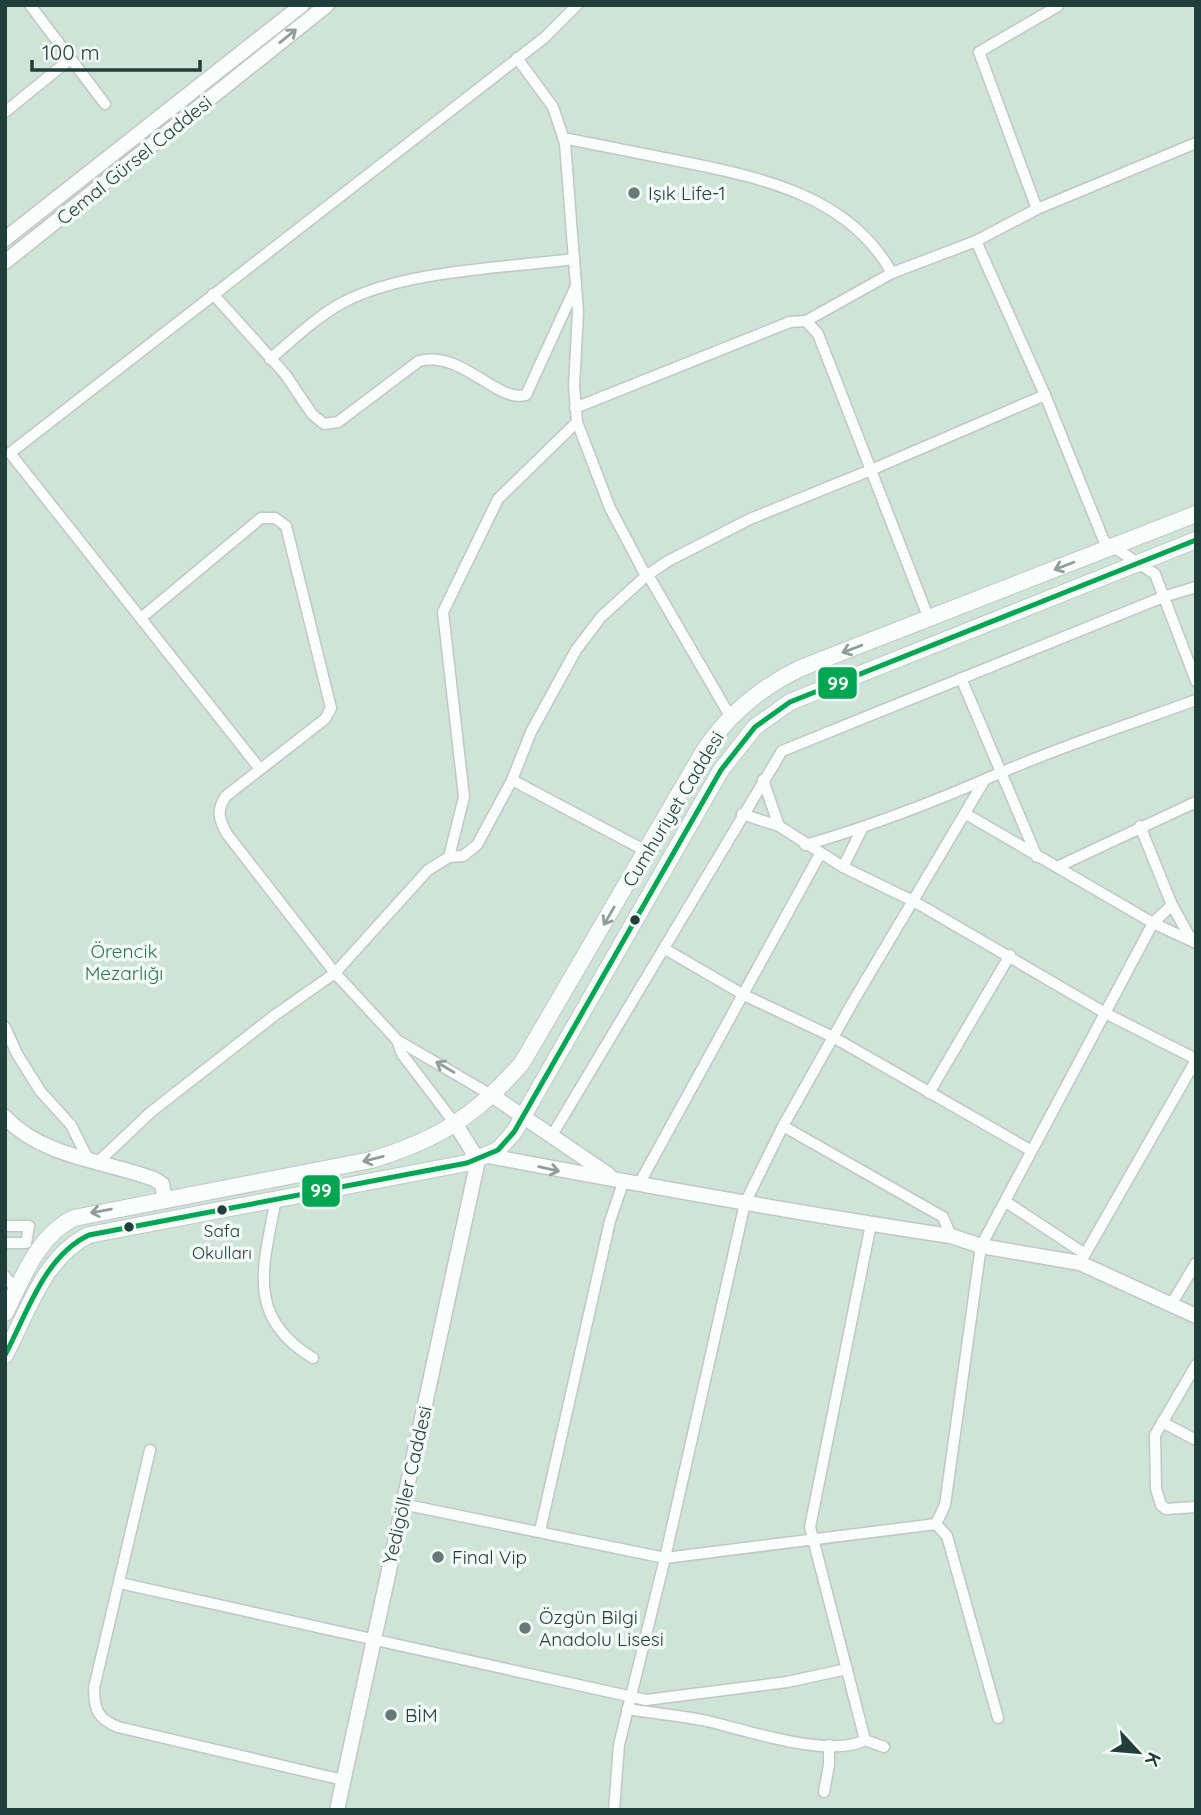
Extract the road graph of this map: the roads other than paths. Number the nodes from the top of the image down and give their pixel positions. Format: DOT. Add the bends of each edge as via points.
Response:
graph roads {
  1 [pos="30,5"];
  2 [pos="302,5"];
  3 [pos="327,5"];
  4 [pos="577,5"];
  5 [pos="1057,6"];
  6 [pos="517,58"];
  7 [pos="69,60"];
  8 [pos="105,104"];
  9 [pos="5,112"];
  10 [pos="563,138"];
  11 [pos="1196,143"];
  12 [pos="1037,209"];
  13 [pos="5,239"];
  14 [pos="976,241"];
  15 [pos="574,259"];
  16 [pos="5,262"];
  17 [pos="891,273"];
  18 [pos="575,287"];
  19 [pos="213,294"];
  20 [pos="806,321"];
  21 [pos="270,359"];
  22 [pos="1045,395"];
  23 [pos="575,408"];
  24 [pos="577,422"];
  25 [pos="871,470"];
  26 [pos="1196,514"];
  27 [pos="1196,540"];
  28 [pos="1111,547"];
  29 [pos="1138,563"];
  30 [pos="647,575"];
  31 [pos="1196,587"];
  32 [pos="1163,597"];
  33 [pos="141,618"];
  34 [pos="929,619"];
  35 [pos="961,678"];
  36 [pos="1196,681"];
  37 [pos="1196,700"];
  38 [pos="730,716"];
  39 [pos="260,769"];
  40 [pos="1000,773"];
  41 [pos="512,780"];
  42 [pos="763,780"];
  43 [pos="984,781"];
  44 [pos="1196,802"];
  45 [pos="742,814"];
  46 [pos="966,814"];
  47 [pos="779,826"];
  48 [pos="1140,826"];
  49 [pos="862,829"];
  50 [pos="805,845"];
  51 [pos="646,851"];
  52 [pos="820,854"];
  53 [pos="449,857"];
  54 [pos="1037,857"];
  55 [pos="843,867"];
  56 [pos="1057,867"];
  57 [pos="915,901"];
  58 [pos="1172,905"];
  59 [pos="1153,923"];
  60 [pos="1194,942"];
  61 [pos="665,949"];
  62 [pos="1010,955"];
  63 [pos="335,973"];
  64 [pos="744,995"];
  65 [pos="1107,1014"];
  66 [pos="5,1027"];
  67 [pos="833,1037"];
  68 [pos="397,1040"];
  69 [pos="1196,1060"];
  70 [pos="929,1093"];
  71 [pos="493,1096"];
  72 [pos="5,1117"];
  73 [pos="523,1118"];
  74 [pos="456,1125"];
  75 [pos="783,1126"];
  76 [pos="551,1137"];
  77 [pos="1030,1150"];
  78 [pos="483,1158"];
  79 [pos="93,1161"];
  80 [pos="617,1178"];
  81 [pos="639,1184"];
  82 [pos="190,1195"];
  83 [pos="165,1199"];
  84 [pos="276,1199"];
  85 [pos="1006,1202"];
  86 [pos="745,1203"];
  87 [pos="141,1204"];
  88 [pos="194,1214"];
  89 [pos="145,1224"];
  90 [pos="871,1224"];
  91 [pos="5,1226"];
  92 [pos="27,1235"];
  93 [pos="50,1235"];
  94 [pos="951,1236"];
  95 [pos="5,1243"];
  96 [pos="981,1246"];
  97 [pos="66,1248"];
  98 [pos="1082,1259"];
  99 [pos="1196,1263"];
  100 [pos="5,1276"];
  101 [pos="17,1291"];
  102 [pos="1172,1303"];
  103 [pos="5,1313"];
  104 [pos="1196,1316"];
  105 [pos="5,1355"];
  106 [pos="313,1358"];
  107 [pos="1196,1365"];
  108 [pos="1163,1422"];
  109 [pos="1196,1440"];
  110 [pos="150,1450"];
  111 [pos="402,1504"];
  112 [pos="1196,1507"];
  113 [pos="936,1524"];
  114 [pos="540,1531"];
  115 [pos="814,1540"];
  116 [pos="665,1558"];
  117 [pos="120,1583"];
  118 [pos="372,1641"];
  119 [pos="847,1669"];
  120 [pos="630,1697"];
  121 [pos="627,1709"];
  122 [pos="998,1718"];
  123 [pos="865,1740"];
  124 [pos="829,1745"];
  125 [pos="884,1747"];
  126 [pos="343,1780"];
  127 [pos="824,1792"];
  128 [pos="337,1810"];
  129 [pos="614,1810"];
  1 -- 7 [label="street"];
  2 -- 13 [label="street, Cemal Gürsel Caddesi"];
  16 -- 3 [label="street, Cemal Gürsel Caddesi, one-way"];
  4 -- 6 [label="street"];
  5 -- 12 [label="street" via="979,51"];
  6 -- 10 [label="street" via="553,107"];
  6 -- 19 [label="street"];
  7 -- 8 [label="street"];
  7 -- 9 [label="street"];
  10 -- 15 [label="street"];
  10 -- 17 [label="street" via="747,175 794,190 853,224"];
  11 -- 12 [label="street"];
  12 -- 14 [label="street"];
  14 -- 17 [label="street"];
  14 -- 22 [label="street"];
  15 -- 18 [label="street"];
  15 -- 21 [label="street" via="437,277 372,291 331,310"];
  17 -- 20 [label="street"];
  18 -- 21 [label="street" via="530,389 521,397 433,358 419,361 338,422 324,424"];
  18 -- 23 [label="street"];
  19 -- 21 [label="street"];
  19 -- 33 [label="street" via="10,453"];
  20 -- 23 [label="street" via="790,322"];
  20 -- 25 [label="street" via="818,334"];
  22 -- 25 [label="street"];
  22 -- 28 [label="street" via="1103,539"];
  23 -- 24 [label="street"];
  24 -- 30 [label="street" via="610,508"];
  24 -- 53 [label="street" via="498,499 443,612 464,797"];
  25 -- 30 [label="street" via="750,519"];
  25 -- 34 [label="street"];
  26 -- 28 [label="main road, Cumhuriyet Caddesi"];
  27 -- 29 [label="main road, Cumhuriyet Caddesi"];
  28 -- 29 [label="street"];
  28 -- 34 [label="main road, Cumhuriyet Caddesi, one-way"];
  29 -- 32 [label="street" via="1155,574"];
  29 -- 73 [label="main road, Cumhuriyet Caddesi" via="789,702 755,727 721,770"];
  30 -- 38 [label="street"];
  30 -- 41 [label="street" via="601,617 576,650 531,732"];
  31 -- 32 [label="street"];
  32 -- 35 [label="street"];
  32 -- 36 [label="street"];
  33 -- 39 [label="street"];
  33 -- 39 [label="street" via="261,518 275,518 286,526 331,708 326,719"];
  34 -- 38 [label="main road, Cumhuriyet Caddesi, one-way" via="783,677"];
  35 -- 40 [label="street"];
  35 -- 42 [label="street" via="793,745 776,758"];
  37 -- 40 [label="street"];
  38 -- 51 [label="main road, Cumhuriyet Caddesi" via="705,749"];
  39 -- 63 [label="street" via="226,796 220,818"];
  40 -- 43 [label="street"];
  40 -- 54 [label="street"];
  41 -- 51 [label="street"];
  41 -- 53 [label="street" via="477,845 463,856"];
  42 -- 45 [label="street"];
  42 -- 47 [label="street"];
  43 -- 46 [label="street"];
  43 -- 49 [label="street"];
  44 -- 48 [label="street"];
  45 -- 47 [label="street"];
  45 -- 61 [label="street"];
  46 -- 54 [label="street"];
  46 -- 57 [label="street"];
  47 -- 50 [label="street"];
  48 -- 56 [label="street"];
  48 -- 58 [label="street"];
  49 -- 50 [label="street"];
  49 -- 55 [label="street"];
  50 -- 52 [label="street"];
  51 -- 71 [label="main road, Cumhuriyet Caddesi, one-way" via="523,1063"];
  52 -- 55 [label="street"];
  52 -- 64 [label="street"];
  53 -- 63 [label="street" via="428,870"];
  54 -- 56 [label="street"];
  55 -- 57 [label="street"];
  56 -- 59 [label="street"];
  57 -- 62 [label="street"];
  57 -- 67 [label="street"];
  58 -- 59 [label="street"];
  58 -- 60 [label="street"];
  59 -- 60 [label="street"];
  59 -- 65 [label="street"];
  61 -- 64 [label="street"];
  61 -- 76 [label="street"];
  62 -- 65 [label="street"];
  62 -- 70 [label="street"];
  63 -- 68 [label="street"];
  63 -- 79 [label="street" via="275,1015"];
  64 -- 67 [label="street"];
  64 -- 81 [label="street"];
  65 -- 69 [label="street"];
  65 -- 77 [label="street"];
  66 -- 79 [label="street" via="41,1092 71,1125"];
  67 -- 70 [label="street"];
  67 -- 75 [label="street"];
  71 -- 68 [label="street, one-way"];
  68 -- 74 [label="street" via="402,1054"];
  69 -- 98 [label="street"];
  70 -- 77 [label="street"];
  71 -- 73 [label="street"];
  71 -- 74 [label="main road, Cumhuriyet Caddesi"];
  72 -- 79 [label="street" via="40,1144"];
  73 -- 76 [label="street"];
  73 -- 78 [label="main road, Cumhuriyet Caddesi" via="505,1144"];
  74 -- 78 [label="street"];
  74 -- 82 [label="main road, Cumhuriyet Caddesi, one-way" via="371,1160"];
  75 -- 86 [label="street"];
  75 -- 94 [label="street" via="943,1217"];
  76 -- 80 [label="street"];
  77 -- 85 [label="street"];
  78 -- 80 [label="street, one-way"];
  78 -- 84 [label="main road"];
  78 -- 111 [label="street, Yedigöller Caddesi"];
  79 -- 83 [label="street" via="154,1179 162,1184"];
  80 -- 81 [label="street"];
  80 -- 114 [label="street"];
  81 -- 86 [label="street"];
  82 -- 83 [label="main road, Cumhuriyet Caddesi"];
  82 -- 88 [label="main road"];
  83 -- 87 [label="main road, Cumhuriyet Caddesi"];
  84 -- 88 [label="main road"];
  84 -- 106 [label="street" via="262,1290 274,1321"];
  85 -- 96 [label="street"];
  85 -- 98 [label="street"];
  86 -- 90 [label="street"];
  86 -- 116 [label="street"];
  87 -- 89 [label="main road"];
  87 -- 93 [label="main road, Cumhuriyet Caddesi, one-way" via="74,1218"];
  88 -- 89 [label="main road"];
  89 -- 97 [label="main road" via="89,1235"];
  90 -- 94 [label="street"];
  90 -- 115 [label="street" via="810,1527"];
  91 -- 92 [label="street" via="29,1226"];
  92 -- 93 [label="street"];
  92 -- 95 [label="street" via="26,1243"];
  93 -- 97 [label="main road"];
  93 -- 101 [label="main road"];
  94 -- 96 [label="street"];
  96 -- 98 [label="street"];
  96 -- 113 [label="street" via="945,1505"];
  97 -- 105 [label="main road"];
  98 -- 102 [label="street"];
  99 -- 102 [label="street"];
  100 -- 101 [label="street"];
  101 -- 103 [label="main road"];
  102 -- 104 [label="street"];
  107 -- 108 [label="street"];
  108 -- 109 [label="street"];
  108 -- 112 [label="street" via="1154,1451 1161,1505 1166,1509"];
  110 -- 117 [label="street"];
  111 -- 114 [label="street"];
  111 -- 118 [label="street, Yedigöller Caddesi"];
  113 -- 115 [label="street"];
  113 -- 122 [label="street" via="947,1536"];
  114 -- 116 [label="street"];
  115 -- 116 [label="street"];
  115 -- 119 [label="street"];
  116 -- 120 [label="street"];
  117 -- 118 [label="street"];
  117 -- 126 [label="street" via="94,1688 99,1717 118,1727"];
  118 -- 120 [label="street"];
  118 -- 126 [label="street, Yedigöller Caddesi"];
  119 -- 120 [label="street" via="658,1700"];
  119 -- 123 [label="street"];
  120 -- 121 [label="street"];
  121 -- 124 [label="street"];
  121 -- 129 [label="street" via="614,1777"];
  123 -- 124 [label="street"];
  123 -- 125 [label="street"];
  124 -- 127 [label="street"];
  126 -- 128 [label="street, Yedigöller Caddesi"];
}
